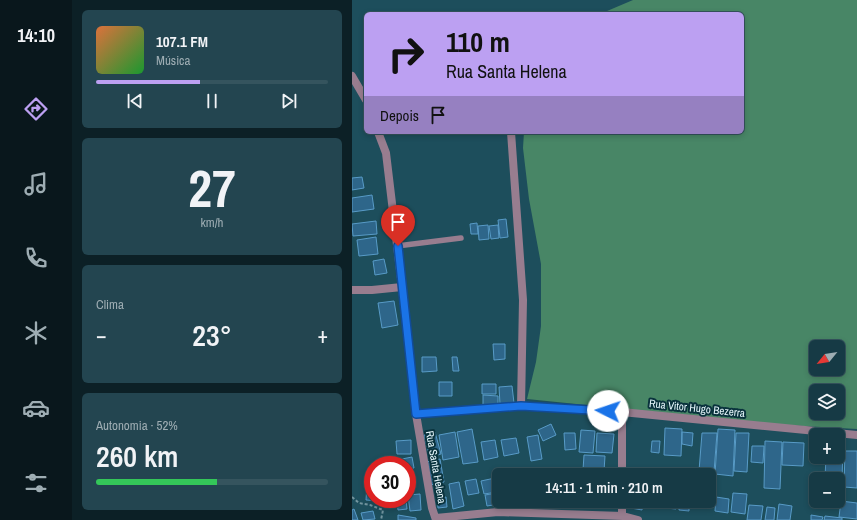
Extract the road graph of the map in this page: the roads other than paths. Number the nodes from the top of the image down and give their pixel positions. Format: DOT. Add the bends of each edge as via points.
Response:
graph roads {
  1 [pos="352,76"];
  2 [pos="364,97"];
  3 [pos="379,134"];
  4 [pos="511,134"];
  5 [pos="461,238"];
  6 [pos="398,246"];
  7 [pos="402,287"];
  8 [pos="352,290"];
  9 [pos="521,406"];
  10 [pos="622,412"];
  11 [pos="416,414"];
  12 [pos="857,435"];
  13 [pos="622,468"];
  14 [pos="622,518"];
  15 [pos="436,519"];
  16 [pos="638,520"];
  1 -- 2 [label="street"];
  3 -- 6 [label="street, Rua Santa Helena" via="386,152"];
  4 -- 9 [label="street" via="523,300"];
  5 -- 6 [label="lane"];
  6 -- 7 [label="street, Rua Santa Helena"];
  7 -- 8 [label="street"];
  7 -- 11 [label="street, Rua Santa Helena"];
  9 -- 10 [label="street, Rua Vitor Hugo Bezerra"];
  9 -- 11 [label="street, Rua Vitor Hugo Bezerra"];
  10 -- 12 [label="street, Rua Vitor Hugo Bezerra"];
  10 -- 13 [label="street"];
  11 -- 15 [label="street, Rua Santa Helena"];
  14 -- 15 [label="street" via="498,512"];
  14 -- 16 [label="street"];
}
